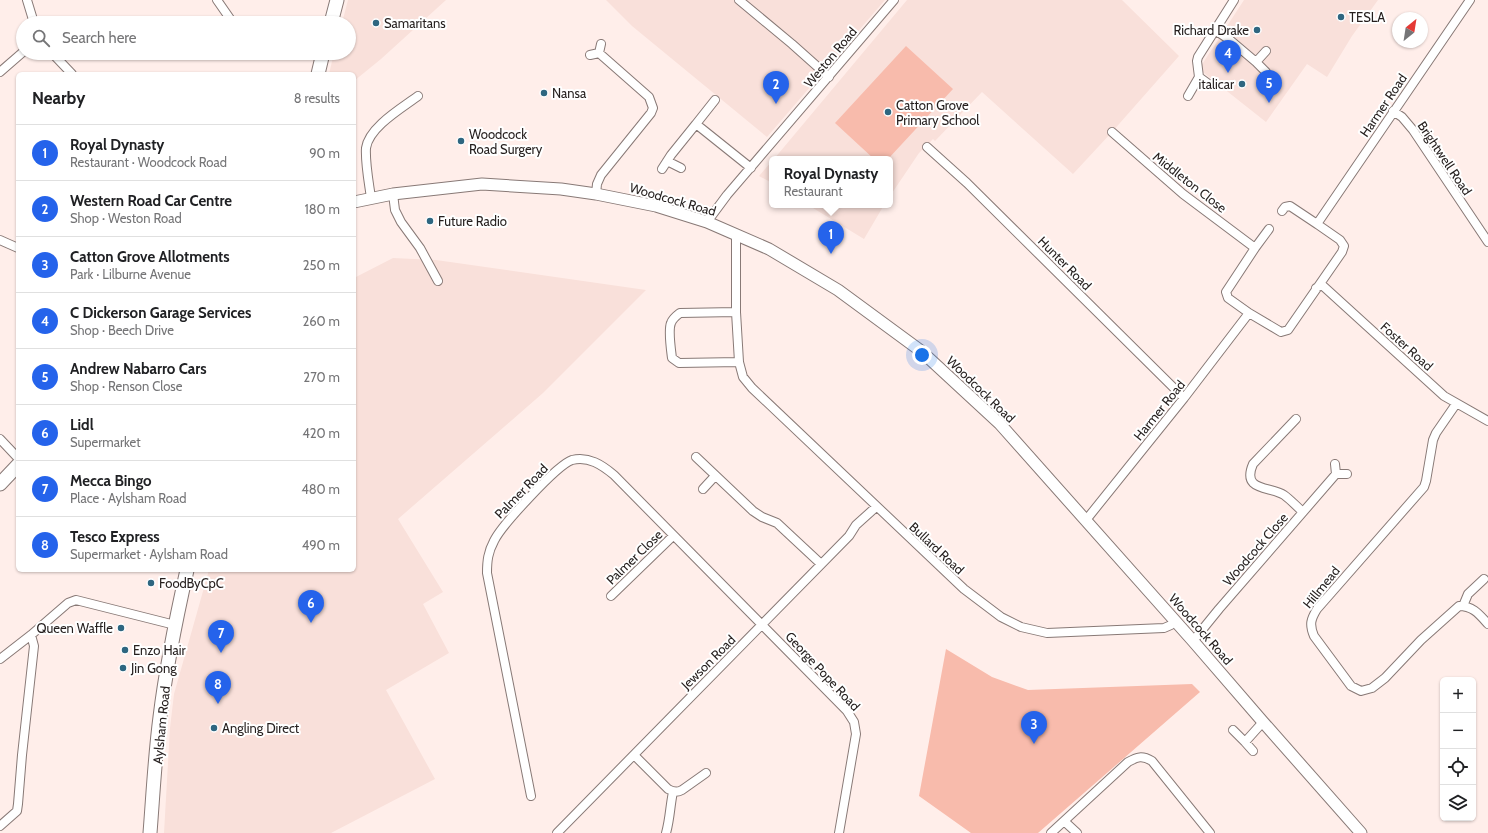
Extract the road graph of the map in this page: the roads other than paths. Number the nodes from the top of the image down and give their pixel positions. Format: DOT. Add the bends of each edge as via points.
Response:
graph roads {
  1 [pos="27,0"];
  2 [pos="217,0"];
  3 [pos="338,0"];
  4 [pos="739,0"];
  5 [pos="894,0"];
  6 [pos="1234,0"];
  7 [pos="1470,0"];
  8 [pos="32,16"];
  9 [pos="228,16"];
  10 [pos="333,16"];
  11 [pos="1215,30"];
  12 [pos="601,44"];
  13 [pos="1266,51"];
  14 [pos="599,53"];
  15 [pos="590,55"];
  16 [pos="16,58"];
  17 [pos="59,60"];
  18 [pos="321,60"];
  19 [pos="1256,62"];
  20 [pos="0,72"];
  21 [pos="70,72"];
  22 [pos="318,72"];
  23 [pos="1266,72"];
  24 [pos="829,77"];
  25 [pos="1199,77"];
  26 [pos="1210,86"];
  27 [pos="418,96"];
  28 [pos="1188,96"];
  29 [pos="715,100"];
  30 [pos="1393,111"];
  31 [pos="696,124"];
  32 [pos="1112,132"];
  33 [pos="927,147"];
  34 [pos="667,161"];
  35 [pos="681,168"];
  36 [pos="751,168"];
  37 [pos="662,169"];
  38 [pos="393,194"];
  39 [pos="596,194"];
  40 [pos="371,198"];
  41 [pos="356,202"];
  42 [pos="1282,211"];
  43 [pos="707,222"];
  44 [pos="1317,224"];
  45 [pos="1269,229"];
  46 [pos="736,234"];
  47 [pos="0,240"];
  48 [pos="1488,242"];
  49 [pos="16,247"];
  50 [pos="1255,248"];
  51 [pos="438,281"];
  52 [pos="1316,288"];
  53 [pos="736,312"];
  54 [pos="1249,313"];
  55 [pos="739,362"];
  56 [pos="1184,398"];
  57 [pos="1456,404"];
  58 [pos="1296,418"];
  59 [pos="1488,421"];
  60 [pos="0,439"];
  61 [pos="16,456"];
  62 [pos="696,457"];
  63 [pos="1335,464"];
  64 [pos="16,467"];
  65 [pos="1336,474"];
  66 [pos="1347,474"];
  67 [pos="715,476"];
  68 [pos="0,484"];
  69 [pos="703,489"];
  70 [pos="876,507"];
  71 [pos="1303,512"];
  72 [pos="1086,520"];
  73 [pos="673,536"];
  74 [pos="821,564"];
  75 [pos="187,572"];
  76 [pos="1484,579"];
  77 [pos="611,596"];
  78 [pos="1464,606"];
  79 [pos="1175,621"];
  80 [pos="1488,624"];
  81 [pos="175,625"];
  82 [pos="762,625"];
  83 [pos="31,635"];
  84 [pos="1194,641"];
  85 [pos="0,659"];
  86 [pos="1263,722"];
  87 [pos="1233,730"];
  88 [pos="1245,742"];
  89 [pos="1253,751"];
  90 [pos="634,755"];
  91 [pos="706,773"];
  92 [pos="673,792"];
  93 [pos="531,796"];
  94 [pos="1064,821"];
  95 [pos="0,826"];
  96 [pos="150,833"];
  97 [pos="557,833"];
  98 [pos="666,833"];
  99 [pos="839,833"];
  100 [pos="1051,833"];
  101 [pos="1077,833"];
  102 [pos="1210,833"];
  103 [pos="1361,833"];
  1 -- 8 [label="street"];
  2 -- 9 [label="street"];
  3 -- 10 [label="main road"];
  4 -- 24 [label="street"];
  5 -- 24 [label="street, Weston Road"];
  6 -- 11 [label="street"];
  7 -- 30 [label="street, Harmer Road"];
  11 -- 19 [label="street"];
  11 -- 25 [label="street" via="1197,61"];
  12 -- 14 [label="street"];
  13 -- 19 [label="street"];
  14 -- 15 [label="street"];
  14 -- 39 [label="street" via="649,97 653,108 600,175"];
  16 -- 20 [label="street"];
  17 -- 21 [label="street"];
  18 -- 22 [label="main road"];
  19 -- 23 [label="street"];
  24 -- 36 [label="street, Weston Road"];
  25 -- 26 [label="street"];
  25 -- 28 [label="street"];
  27 -- 40 [label="street" via="377,127 369,139 366,148"];
  29 -- 31 [label="street"];
  30 -- 44 [label="street, Harmer Road"];
  30 -- 48 [label="street, Brightwell Road" via="1413,130"];
  31 -- 34 [label="street"];
  31 -- 36 [label="street"];
  32 -- 50 [label="street, Middleton Close" via="1183,194"];
  33 -- 56 [label="street, Hunter Road" via="967,183"];
  34 -- 35 [label="street"];
  34 -- 37 [label="street"];
  36 -- 43 [label="street, Weston Road"];
  38 -- 39 [label="street, Woodcock Road" via="482,184"];
  38 -- 40 [label="street, Woodcock Road"];
  38 -- 51 [label="street" via="395,210 401,222 420,248"];
  39 -- 43 [label="street, Woodcock Road" via="656,206"];
  40 -- 41 [label="street, Woodcock Road"];
  42 -- 44 [label="street" via="1290,206"];
  43 -- 46 [label="street, Woodcock Road"];
  44 -- 52 [label="street" via="1340,240 1344,246"];
  45 -- 50 [label="street"];
  46 -- 53 [label="street, Bullard Road"];
  46 -- 72 [label="street, Woodcock Road" via="769,249 838,290 921,351 1000,424"];
  47 -- 49 [label="street"];
  50 -- 54 [label="street" via="1226,292 1228,298"];
  52 -- 54 [label="street" via="1288,330 1275,330"];
  52 -- 57 [label="street, Foster Road" via="1322,285"];
  53 -- 55 [label="street, Bullard Road"];
  53 -- 55 [label="street" via="680,313 670,324 671,351 672,358 679,363"];
  54 -- 56 [label="street, Harmer Road"];
  55 -- 70 [label="street, Bullard Road" via="743,377 752,388"];
  56 -- 72 [label="street, Harmer Road"];
  57 -- 59 [label="street, Foster Road"];
  57 -- 78 [label="street, Hillmead" via="1433,440 1424,486 1317,609 1311,619 1310,628 1351,686 1361,690 1372,688 1381,681 1454,609"];
  58 -- 71 [label="street" via="1254,464 1250,473 1252,481 1258,487 1283,494"];
  60 -- 61 [label="street"];
  62 -- 67 [label="street"];
  63 -- 65 [label="street"];
  64 -- 68 [label="main road"];
  65 -- 66 [label="street"];
  65 -- 71 [label="street, Woodcock Close"];
  67 -- 69 [label="street"];
  67 -- 74 [label="street" via="753,511 777,523"];
  70 -- 74 [label="street, Jewson Road"];
  70 -- 79 [label="street, Bullard Road" via="964,589 1001,617 1021,627 1047,633 1073,633 1164,628"];
  71 -- 84 [label="street, Woodcock Close"];
  72 -- 79 [label="street, Woodcock Road"];
  73 -- 77 [label="street, Palmer Close"];
  73 -- 82 [label="street, Palmer Road"];
  73 -- 93 [label="street, Palmer Road" via="614,475 602,465 587,459 572,460 550,477 502,526 494,540 487,556 487,573"];
  74 -- 82 [label="street, Jewson Road"];
  75 -- 81 [label="main road, Aylsham Road"];
  76 -- 78 [label="street" via="1468,594"];
  78 -- 80 [label="street" via="1476,611"];
  79 -- 84 [label="street, Woodcock Road"];
  81 -- 83 [label="street" via="76,600 68,603"];
  81 -- 96 [label="main road, Aylsham Road" via="160,719"];
  82 -- 90 [label="street, Jewson Road"];
  82 -- 99 [label="street, George Pope Road" via="847,711 854,722 856,734"];
  83 -- 85 [label="street"];
  83 -- 95 [label="street" via="34,646 17,811"];
  84 -- 86 [label="street, Woodcock Road"];
  86 -- 88 [label="street"];
  86 -- 103 [label="street, Woodcock Road"];
  87 -- 88 [label="street"];
  88 -- 89 [label="street"];
  90 -- 92 [label="street"];
  90 -- 97 [label="street, Jewson Road"];
  91 -- 92 [label="street" via="682,790"];
  92 -- 98 [label="street"];
  94 -- 100 [label="street"];
  94 -- 101 [label="street"];
  94 -- 102 [label="street" via="1128,762 1137,757 1146,757 1152,761"];
}
